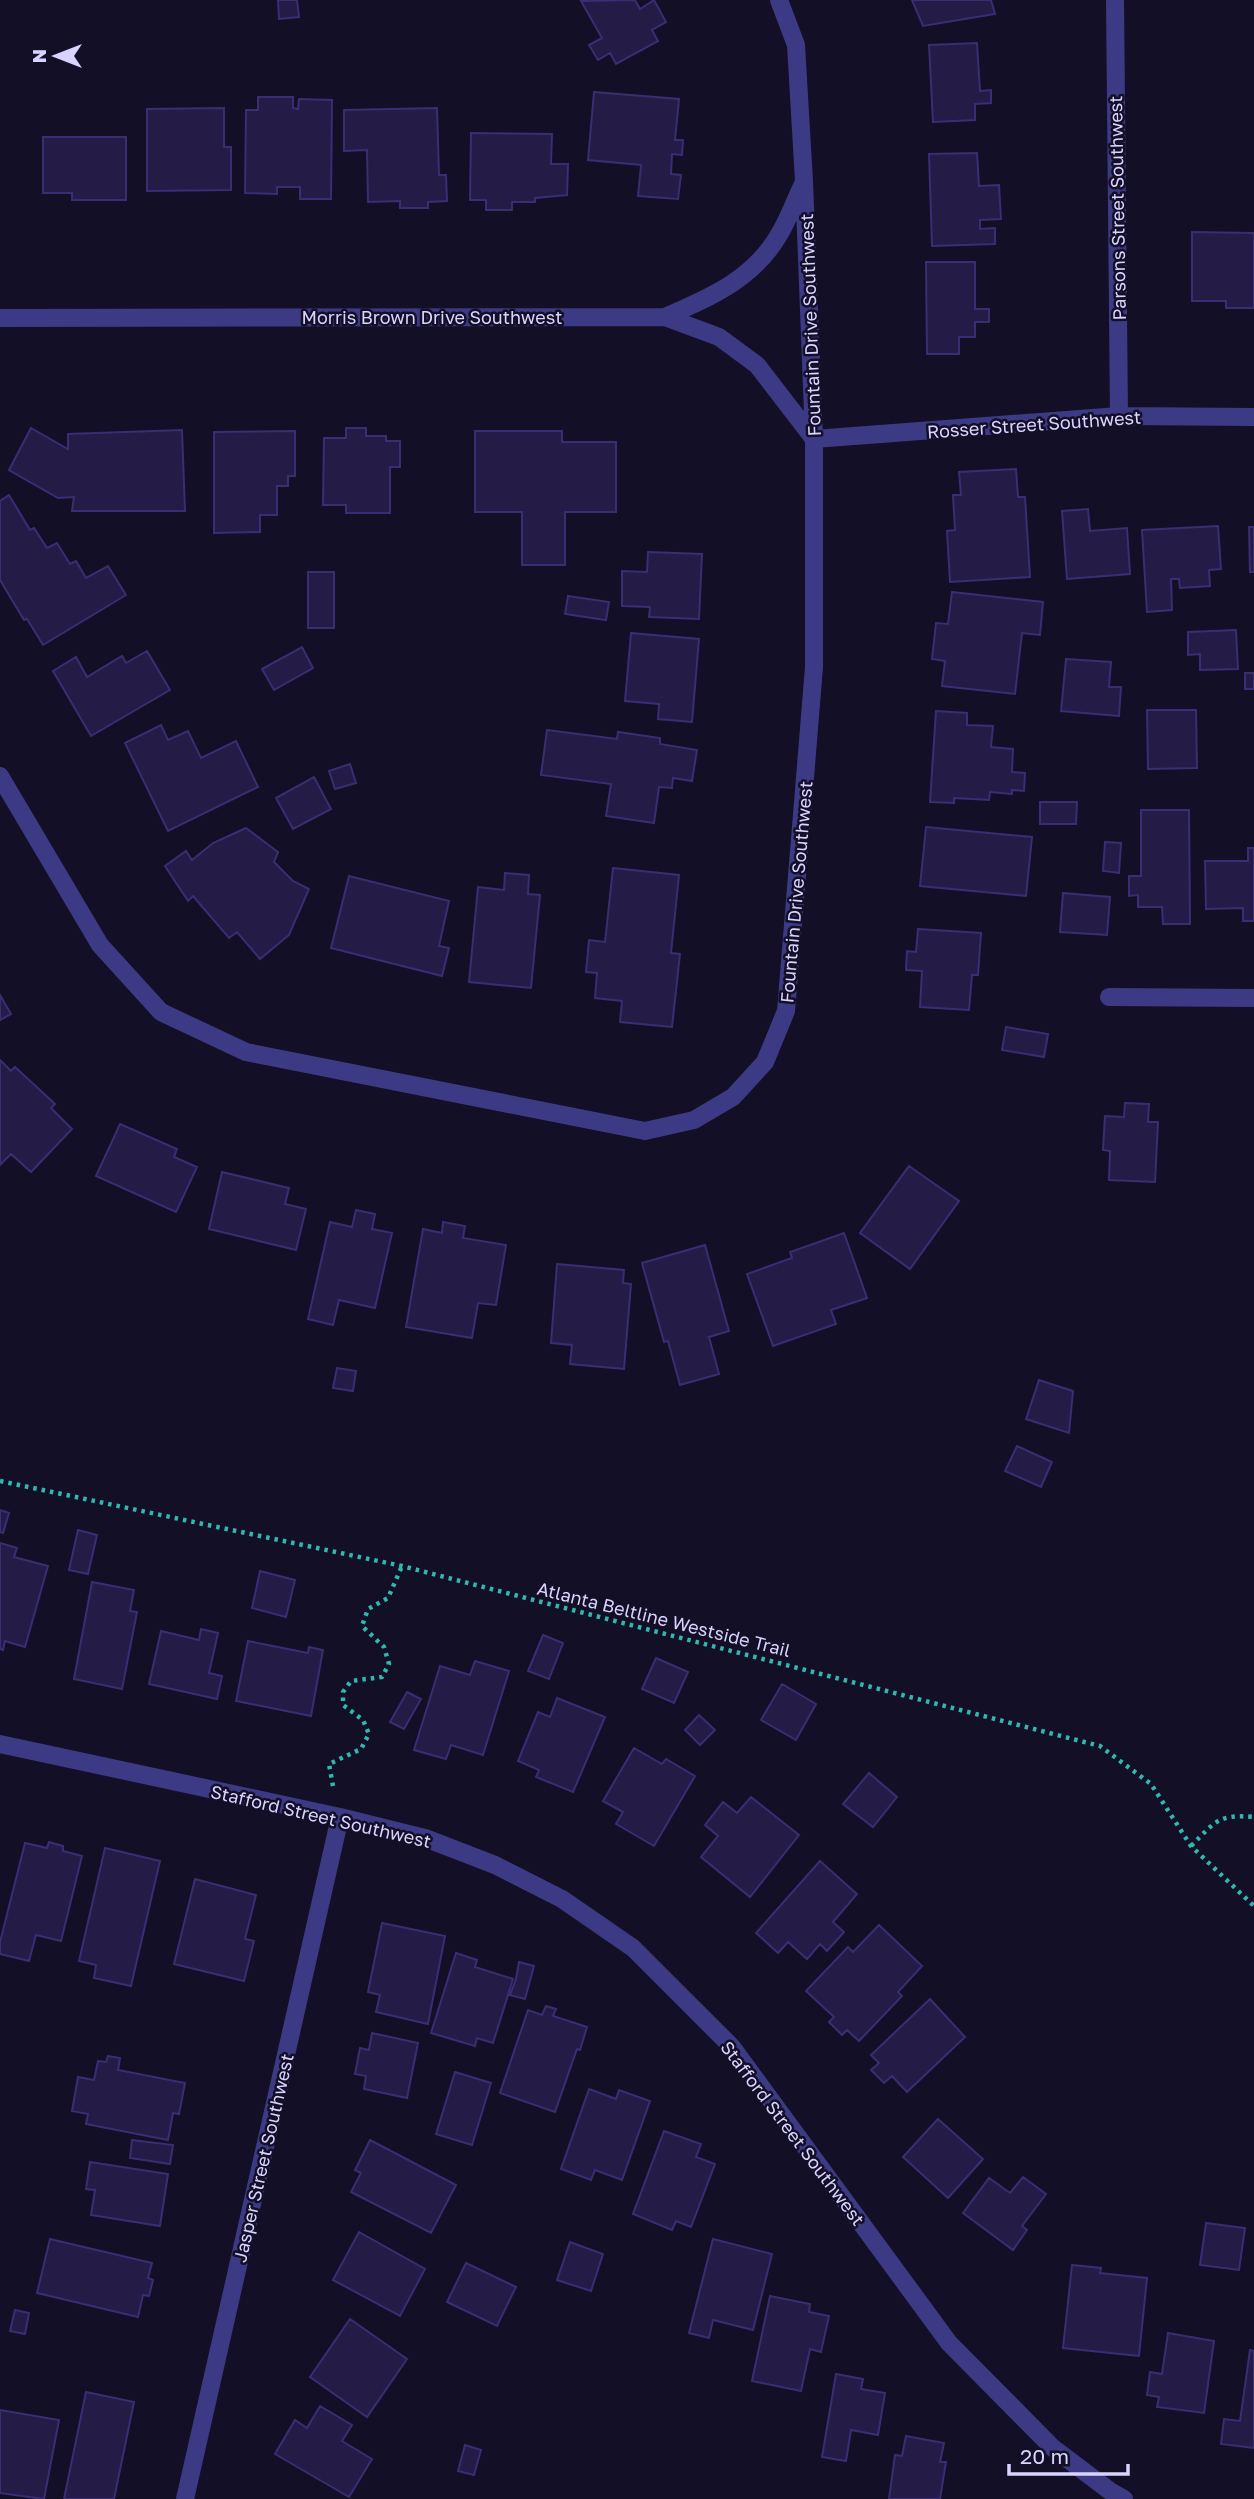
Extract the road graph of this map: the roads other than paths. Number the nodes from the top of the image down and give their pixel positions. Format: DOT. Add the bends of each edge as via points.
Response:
graph roads {
  1 [pos="779,0"];
  2 [pos="1115,0"];
  3 [pos="804,181"];
  4 [pos="665,317"];
  5 [pos="0,318"];
  6 [pos="1119,416"];
  7 [pos="1254,417"];
  8 [pos="814,439"];
  9 [pos="0,776"];
  10 [pos="1110,997"];
  11 [pos="1254,998"];
  12 [pos="0,1744"];
  13 [pos="340,1817"];
  14 [pos="185,2499"];
  15 [pos="1124,2499"];
  1 -- 3 [label="street, Fountain Drive Southwest" via="796,45"];
  2 -- 6 [label="street, Parsons Street Southwest"];
  3 -- 4 [label="street" via="780,234 753,268 716,295"];
  3 -- 8 [label="street, Fountain Drive Southwest"];
  4 -- 5 [label="street, Morris Brown Drive Southwest"];
  4 -- 8 [label="street, Morris Brown Drive Southwest" via="719,337 757,365"];
  6 -- 7 [label="street, Rosser Street Southwest"];
  6 -- 8 [label="street, Rosser Street Southwest"];
  8 -- 9 [label="street, Fountain Drive Southwest" via="814,667 786,1010 765,1062 733,1097 694,1120 645,1131 246,1052 161,1012 100,945"];
  10 -- 11 [label="street"];
  12 -- 13 [label="street, Stafford Street Southwest"];
  13 -- 14 [label="street, Jasper Street Southwest"];
  13 -- 15 [label="street, Stafford Street Southwest" via="425,1839 495,1864 562,1899 633,1948 732,2047 949,2343 1053,2448"];
}
